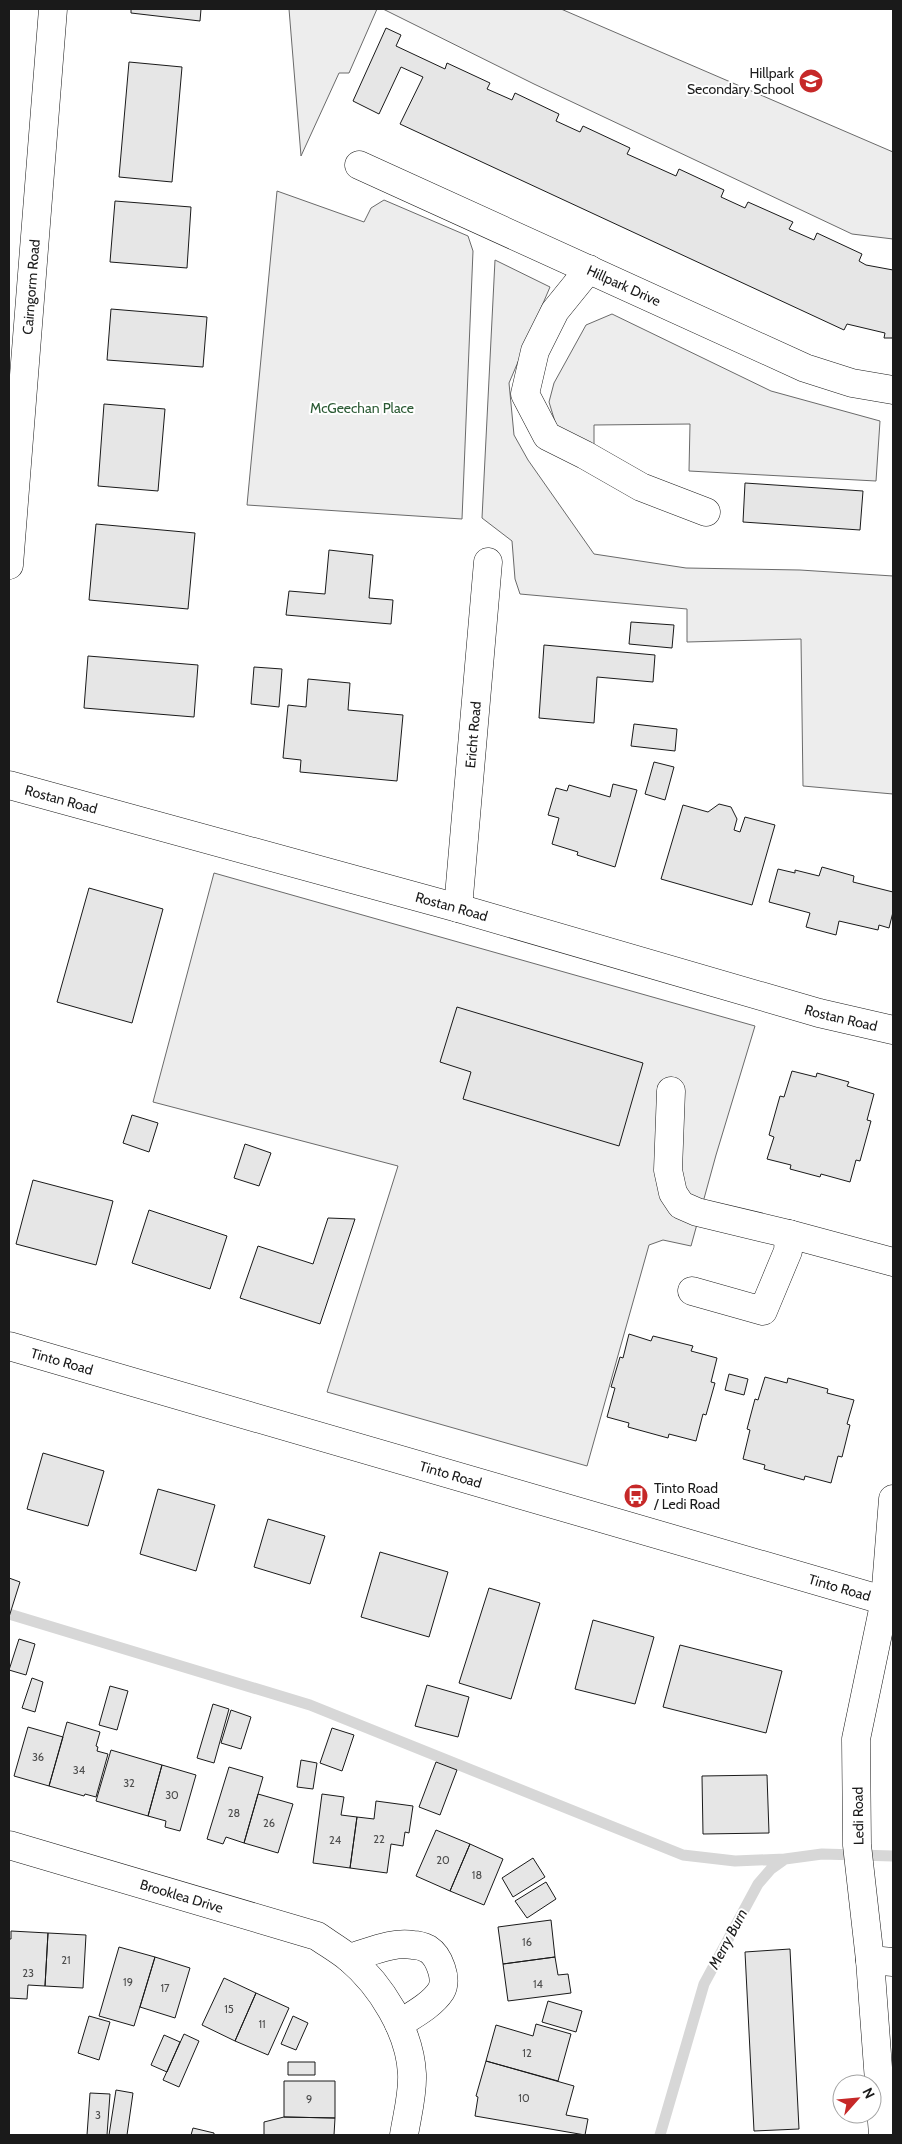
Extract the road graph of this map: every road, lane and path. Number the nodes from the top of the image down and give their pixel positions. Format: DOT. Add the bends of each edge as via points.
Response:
graph roads {
  1 [pos="53,9"];
  2 [pos="360,166"];
  3 [pos="589,269"];
  4 [pos="893,390"];
  5 [pos="706,512"];
  6 [pos="488,562"];
  7 [pos="9,565"];
  8 [pos="9,785"];
  9 [pos="458,908"];
  10 [pos="893,1030"];
  11 [pos="671,1091"];
  12 [pos="789,1234"];
  13 [pos="893,1262"];
  14 [pos="692,1291"];
  15 [pos="9,1346"];
  16 [pos="893,1500"];
  17 [pos="889,1602"];
  18 [pos="9,1845"];
  19 [pos="349,1958"];
  20 [pos="882,1961"];
  21 [pos="399,2024"];
  22 [pos="886,2126"];
  23 [pos="404,2135"];
  1 -- 7 [label="street, Cairngorm Road"];
  2 -- 3 [label="street, Hillpark Drive"];
  3 -- 4 [label="street, Hillpark Drive" via="804,368 852,383"];
  3 -- 5 [label="street" via="555,311 535,351 525,394 547,436 641,487"];
  6 -- 9 [label="street, Ericht Road"];
  8 -- 9 [label="street, Rostan Road"];
  9 -- 10 [label="street, Rostan Road" via="819,1013"];
  11 -- 12 [label="street" via="668,1170 673,1193 681,1204 698,1212"];
  12 -- 13 [label="street"];
  12 -- 14 [label="street" via="788,1251 763,1311"];
  15 -- 17 [label="street, Tinto Road"];
  16 -- 17 [label="street, Ledi Road"];
  17 -- 20 [label="street, Ledi Road" via="856,1739 857,1845"];
  18 -- 19 [label="street, Brooklea Drive" via="317,1936"];
  19 -- 21 [label="street, Brooklea Drive" via="377,1988"];
  19 -- 21 [label="street" via="391,1946 412,1944 428,1949 439,1961 442,1990"];
  20 -- 22 [label="street, Ledi Road"];
  21 -- 23 [label="street, Brooklea Drive" via="408,2048 412,2075"];
}
